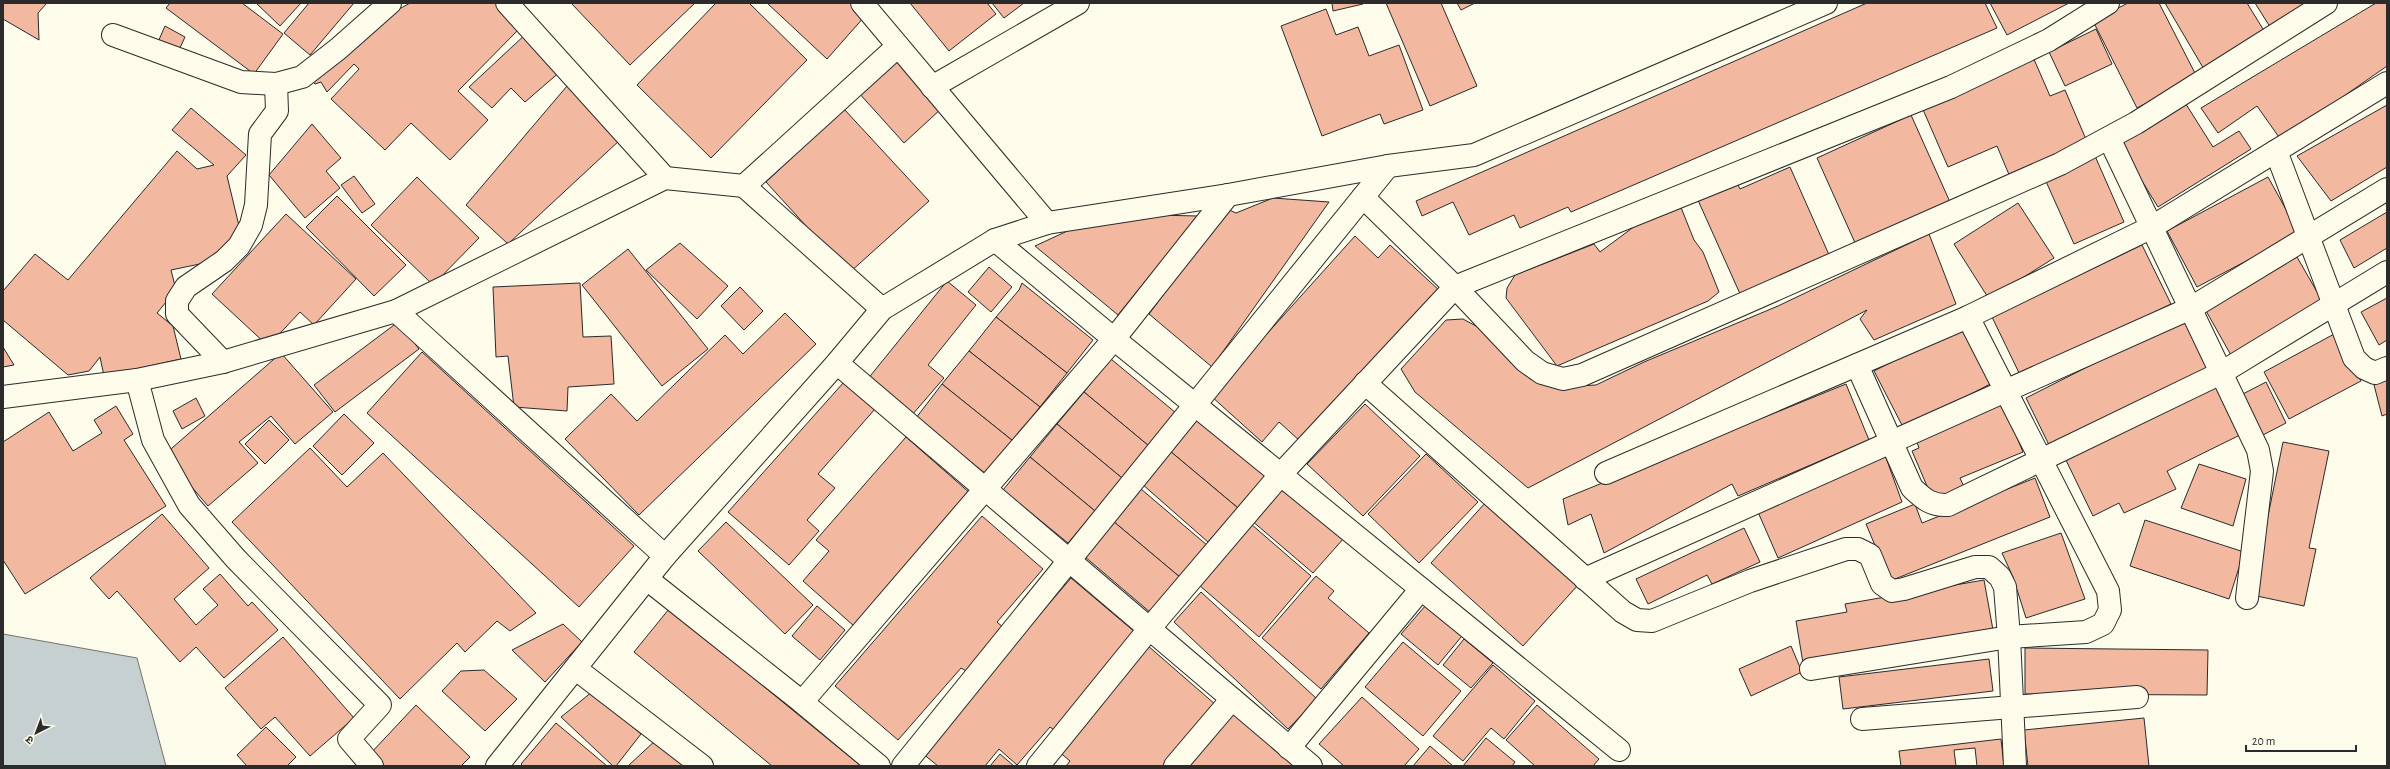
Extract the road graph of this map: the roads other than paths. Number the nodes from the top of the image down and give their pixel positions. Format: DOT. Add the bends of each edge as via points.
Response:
graph roads {
  1 [pos="390,3"];
  2 [pos="506,3"];
  3 [pos="862,3"];
  4 [pos="1078,3"];
  5 [pos="1826,3"];
  6 [pos="2108,3"];
  7 [pos="2326,3"];
  8 [pos="113,35"];
  9 [pos="898,46"];
  10 [pos="2387,83"];
  11 [pos="276,84"];
  12 [pos="932,87"];
  13 [pos="2109,138"];
  14 [pos="2276,151"];
  15 [pos="1388,166"];
  16 [pos="665,178"];
  17 [pos="744,186"];
  18 [pos="2387,189"];
  19 [pos="1228,195"];
  20 [pos="1363,197"];
  21 [pos="1047,223"];
  22 [pos="2152,227"];
  23 [pos="2308,236"];
  24 [pos="996,240"];
  25 [pos="2387,272"];
  26 [pos="1455,287"];
  27 [pos="2335,305"];
  28 [pos="2191,308"];
  29 [pos="882,309"];
  30 [pos="396,311"];
  31 [pos="1968,316"];
  32 [pos="1114,339"];
  33 [pos="223,362"];
  34 [pos="837,363"];
  35 [pos="1857,365"];
  36 [pos="2387,368"];
  37 [pos="2222,373"];
  38 [pos="137,380"];
  39 [pos="1365,382"];
  40 [pos="2006,391"];
  41 [pos="3,397"];
  42 [pos="1196,406"];
  43 [pos="1890,442"];
  44 [pos="2042,460"];
  45 [pos="1606,473"];
  46 [pos="1281,474"];
  47 [pos="985,489"];
  48 [pos="665,556"];
  49 [pos="1068,560"];
  50 [pos="1585,579"];
  51 [pos="647,580"];
  52 [pos="1421,589"];
  53 [pos="2247,598"];
  54 [pos="1149,629"];
  55 [pos="2009,636"];
  56 [pos="576,669"];
  57 [pos="1811,669"];
  58 [pos="2137,697"];
  59 [pos="1232,698"];
  60 [pos="802,702"];
  61 [pos="2011,707"];
  62 [pos="1862,719"];
  63 [pos="1289,748"];
  64 [pos="1619,750"];
  65 [pos="372,766"];
  66 [pos="497,766"];
  67 [pos="702,766"];
  68 [pos="879,766"];
  69 [pos="904,766"];
  70 [pos="1038,766"];
  71 [pos="1175,766"];
  72 [pos="1311,766"];
  73 [pos="2015,766"];
  1 -- 11 [label="street" via="338,50 302,77"];
  2 -- 16 [label="street"];
  3 -- 9 [label="street"];
  4 -- 12 [label="street"];
  5 -- 15 [label="street" via="1474,155"];
  6 -- 26 [label="street" via="2049,40 1951,87"];
  7 -- 13 [label="street"];
  8 -- 11 [label="street" via="241,82"];
  9 -- 12 [label="street"];
  9 -- 17 [label="street"];
  10 -- 14 [label="street"];
  11 -- 33 [label="street" via="277,111 260,134 256,205 251,225 240,246 224,261 186,287 177,302 178,314"];
  12 -- 21 [label="street"];
  13 -- 22 [label="street"];
  13 -- 26 [label="street" via="2060,164 1582,375 1563,379 1542,373 1531,365"];
  14 -- 22 [label="street"];
  14 -- 23 [label="street"];
  15 -- 19 [label="street"];
  15 -- 20 [label="street"];
  16 -- 17 [label="street"];
  16 -- 30 [label="street"];
  17 -- 29 [label="street"];
  18 -- 23 [label="street"];
  19 -- 21 [label="street"];
  19 -- 32 [label="street"];
  20 -- 26 [label="street"];
  20 -- 42 [label="street"];
  21 -- 24 [label="street"];
  22 -- 28 [label="street"];
  22 -- 31 [label="street"];
  23 -- 27 [label="street"];
  23 -- 28 [label="street"];
  24 -- 29 [label="street"];
  24 -- 32 [label="street"];
  25 -- 27 [label="street"];
  26 -- 39 [label="street"];
  27 -- 36 [label="street" via="2354,358 2364,368 2375,372"];
  27 -- 37 [label="street"];
  28 -- 37 [label="street"];
  28 -- 40 [label="street"];
  29 -- 34 [label="street"];
  30 -- 33 [label="street"];
  30 -- 48 [label="street"];
  31 -- 35 [label="street"];
  31 -- 40 [label="street"];
  32 -- 42 [label="street"];
  32 -- 47 [label="street"];
  33 -- 38 [label="street"];
  34 -- 47 [label="street"];
  34 -- 48 [label="street"];
  35 -- 43 [label="street"];
  35 -- 45 [label="street"];
  37 -- 44 [label="street"];
  37 -- 53 [label="street" via="2258,450 2262,471"];
  38 -- 41 [label="street"];
  38 -- 65 [label="street" via="154,440 189,505 236,559 380,705 349,739"];
  39 -- 46 [label="street"];
  39 -- 50 [label="street"];
  40 -- 43 [label="street"];
  40 -- 44 [label="street"];
  42 -- 46 [label="street"];
  42 -- 49 [label="street"];
  43 -- 44 [label="street" via="1912,488 1935,506 1948,506"];
  43 -- 50 [label="street"];
  44 -- 55 [label="street" via="2108,591 2110,610 2103,624 2086,632"];
  46 -- 52 [label="street"];
  46 -- 54 [label="street"];
  47 -- 49 [label="street"];
  47 -- 60 [label="street"];
  48 -- 51 [label="street"];
  49 -- 54 [label="street"];
  49 -- 69 [label="street"];
  50 -- 55 [label="street" via="1623,612 1637,620 1652,621 1750,581 1846,549 1858,549 1870,555 1882,584 1892,590 1904,589 1975,567 1989,567 2000,577 2005,587"];
  51 -- 56 [label="street"];
  51 -- 60 [label="street"];
  52 -- 63 [label="street"];
  52 -- 64 [label="street"];
  54 -- 59 [label="street"];
  54 -- 70 [label="street"];
  55 -- 57 [label="street"];
  55 -- 61 [label="street"];
  56 -- 66 [label="street"];
  56 -- 67 [label="street"];
  58 -- 61 [label="street"];
  59 -- 63 [label="street"];
  59 -- 71 [label="street"];
  60 -- 68 [label="street"];
  61 -- 62 [label="street"];
  61 -- 73 [label="street"];
  63 -- 72 [label="street"];
}
